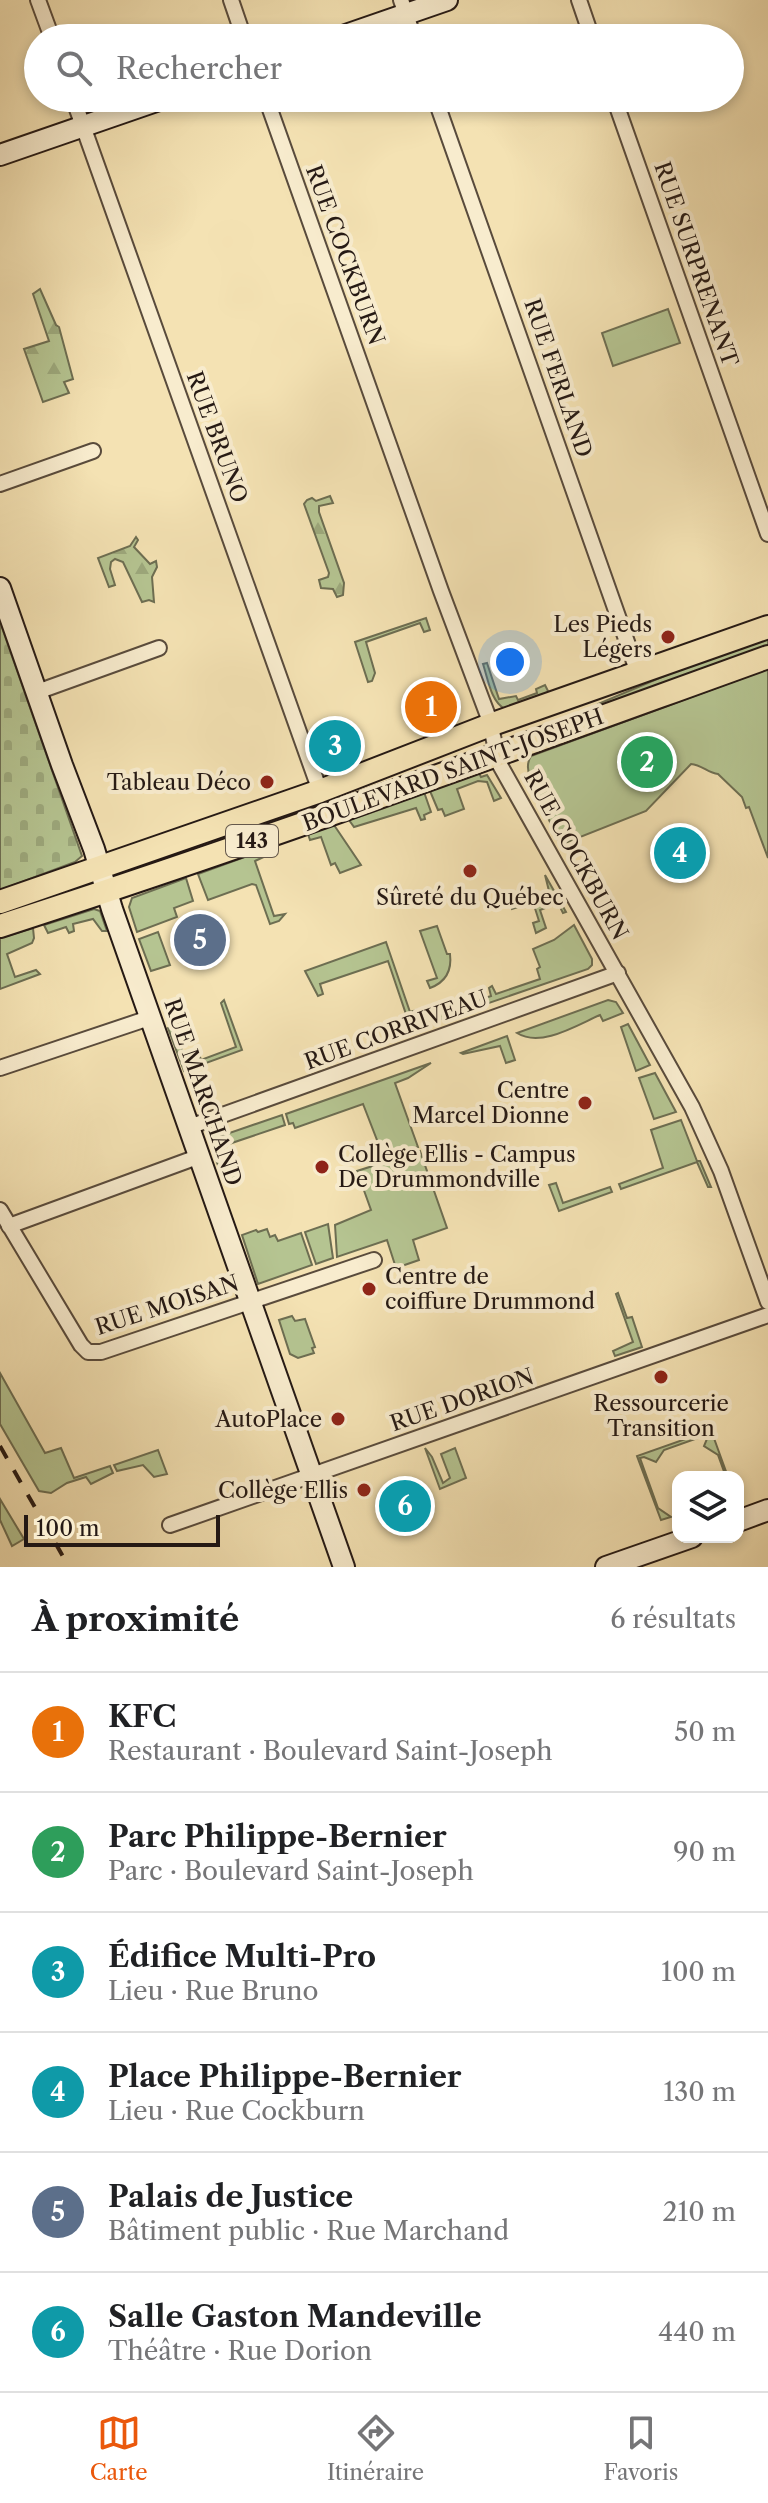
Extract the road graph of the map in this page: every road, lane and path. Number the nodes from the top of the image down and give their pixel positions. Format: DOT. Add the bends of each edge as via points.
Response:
graph roads {
  1 [pos="38,0"];
  2 [pos="231,0"];
  3 [pos="447,0"];
  4 [pos="579,0"];
  5 [pos="403,7"];
  6 [pos="47,24"];
  7 [pos="239,24"];
  8 [pos="367,24"];
  9 [pos="587,24"];
  10 [pos="78,112"];
  11 [pos="125,112"];
  12 [pos="271,112"];
  13 [pos="440,112"];
  14 [pos="619,112"];
  15 [pos="83,127"];
  16 [pos="0,155"];
  17 [pos="93,451"];
  18 [pos="0,484"];
  19 [pos="768,534"];
  20 [pos="0,588"];
  21 [pos="768,627"];
  22 [pos="159,648"];
  23 [pos="768,657"];
  24 [pos="638,673"];
  25 [pos="37,692"];
  26 [pos="490,725"];
  27 [pos="497,755"];
  28 [pos="320,791"];
  29 [pos="100,866"];
  30 [pos="107,892"];
  31 [pos="0,902"];
  32 [pos="0,926"];
  33 [pos="618,973"];
  34 [pos="152,1017"];
  35 [pos="0,1068"];
  36 [pos="189,1127"];
  37 [pos="200,1156"];
  38 [pos="0,1210"];
  39 [pos="9,1226"];
  40 [pos="374,1260"];
  41 [pos="251,1301"];
  42 [pos="768,1302"];
  43 [pos="768,1315"];
  44 [pos="313,1476"];
  45 [pos="768,1510"];
  46 [pos="744,1519"];
  47 [pos="170,1525"];
  48 [pos="675,1543"];
  49 [pos="344,1567"];
  50 [pos="606,1567"];
  1 -- 6 [label="street"];
  2 -- 7 [label="street"];
  3 -- 5 [label="street"];
  4 -- 9 [label="street"];
  5 -- 8 [label="street"];
  10 -- 15 [label="street, RUE BRUNO"];
  11 -- 15 [label="street"];
  12 -- 26 [label="street, RUE COCKBURN"];
  13 -- 24 [label="street, RUE FERLAND"];
  14 -- 19 [label="street, RUE SURPRENANT"];
  15 -- 16 [label="street"];
  15 -- 28 [label="street, RUE BRUNO"];
  17 -- 18 [label="street"];
  20 -- 25 [label="street, RUE MARCHAND"];
  21 -- 24 [label="main road, BOULEVARD SAINT-JOSEPH / 143"];
  22 -- 25 [label="street"];
  23 -- 27 [label="main road, BOULEVARD SAINT-JOSEPH / 143"];
  24 -- 26 [label="main road, BOULEVARD SAINT-JOSEPH / 143"];
  25 -- 29 [label="street, RUE MARCHAND"];
  26 -- 27 [label="street, RUE COCKBURN"];
  26 -- 28 [label="main road, BOULEVARD SAINT-JOSEPH / 143"];
  27 -- 30 [label="main road, BOULEVARD SAINT-JOSEPH / 143"];
  27 -- 33 [label="street, RUE COCKBURN"];
  28 -- 29 [label="main road, BOULEVARD SAINT-JOSEPH / 143"];
  29 -- 30 [label="street, RUE MARCHAND"];
  29 -- 31 [label="main road, BOULEVARD SAINT-JOSEPH / 143"];
  30 -- 32 [label="main road, BOULEVARD SAINT-JOSEPH / 143"];
  30 -- 34 [label="street, RUE MARCHAND"];
  33 -- 36 [label="street, RUE CORRIVEAU"];
  33 -- 42 [label="street, RUE COCKBURN" via="697,1117"];
  34 -- 35 [label="street"];
  34 -- 36 [label="street, RUE MARCHAND"];
  36 -- 37 [label="street, RUE MARCHAND"];
  37 -- 39 [label="street"];
  37 -- 41 [label="street, RUE MARCHAND"];
  38 -- 39 [label="street, RUE MOISAN"];
  39 -- 41 [label="street, RUE MOISAN" via="88,1352"];
  40 -- 41 [label="street, RUE MOISAN"];
  41 -- 44 [label="street, RUE MARCHAND"];
  43 -- 44 [label="street, RUE DORION"];
  44 -- 47 [label="street, RUE DORION"];
  44 -- 49 [label="street, RUE MARCHAND"];
  45 -- 46 [label="street"];
  48 -- 50 [label="street"];
}
